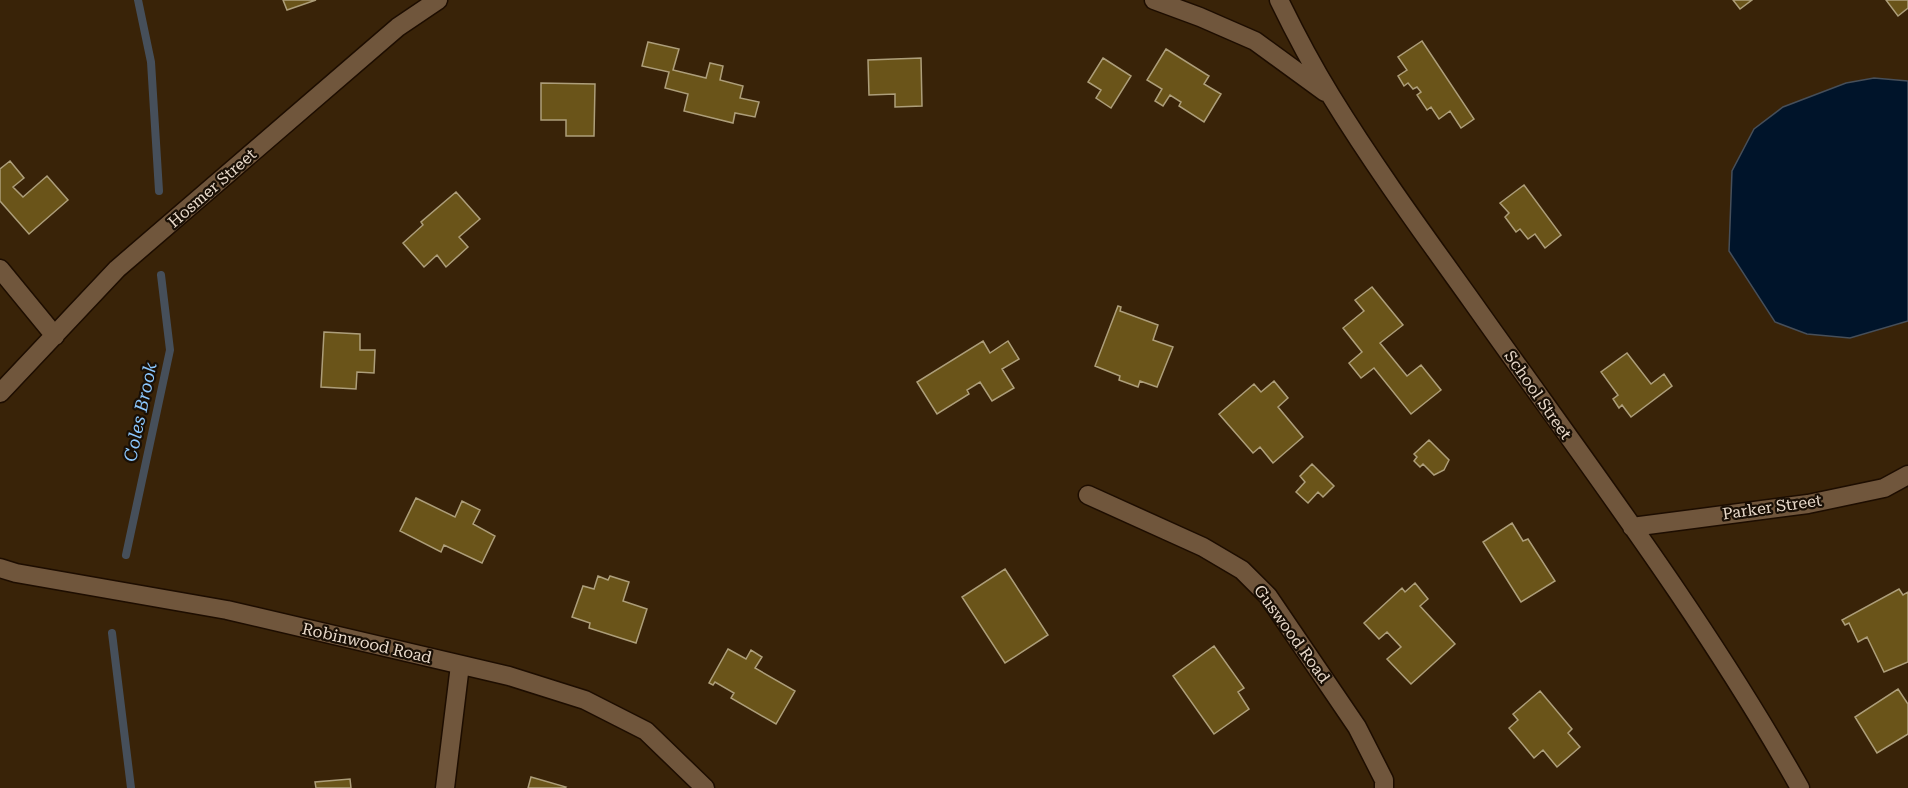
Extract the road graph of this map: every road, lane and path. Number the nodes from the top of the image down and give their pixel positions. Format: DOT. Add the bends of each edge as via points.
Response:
graph roads {
  1 [pos="437,0"];
  2 [pos="1154,0"];
  3 [pos="1279,0"];
  4 [pos="1331,97"];
  5 [pos="0,269"];
  6 [pos="55,336"];
  7 [pos="0,393"];
  8 [pos="1908,475"];
  9 [pos="1089,495"];
  10 [pos="1632,527"];
  11 [pos="0,568"];
  12 [pos="460,665"];
  13 [pos="445,788"];
  14 [pos="705,788"];
  15 [pos="1384,788"];
  16 [pos="1800,788"];
  1 -- 6 [label="street, Hosmer Street" via="398,27 117,269"];
  2 -- 4 [label="street" via="1254,42"];
  3 -- 4 [label="street, School Street"];
  4 -- 10 [label="street, School Street"];
  5 -- 6 [label="street"];
  6 -- 7 [label="street, Hosmer Street"];
  8 -- 10 [label="street, Parker Street" via="1884,488 1808,504"];
  9 -- 15 [label="street, Guswood Road" via="1203,547 1242,570 1268,596 1357,727 1384,780"];
  10 -- 16 [label="street, School Street" via="1725,664"];
  11 -- 12 [label="street, Robinwood Road" via="227,610"];
  12 -- 13 [label="street"];
  12 -- 14 [label="street, Robinwood Road" via="585,700 646,730"];
}
